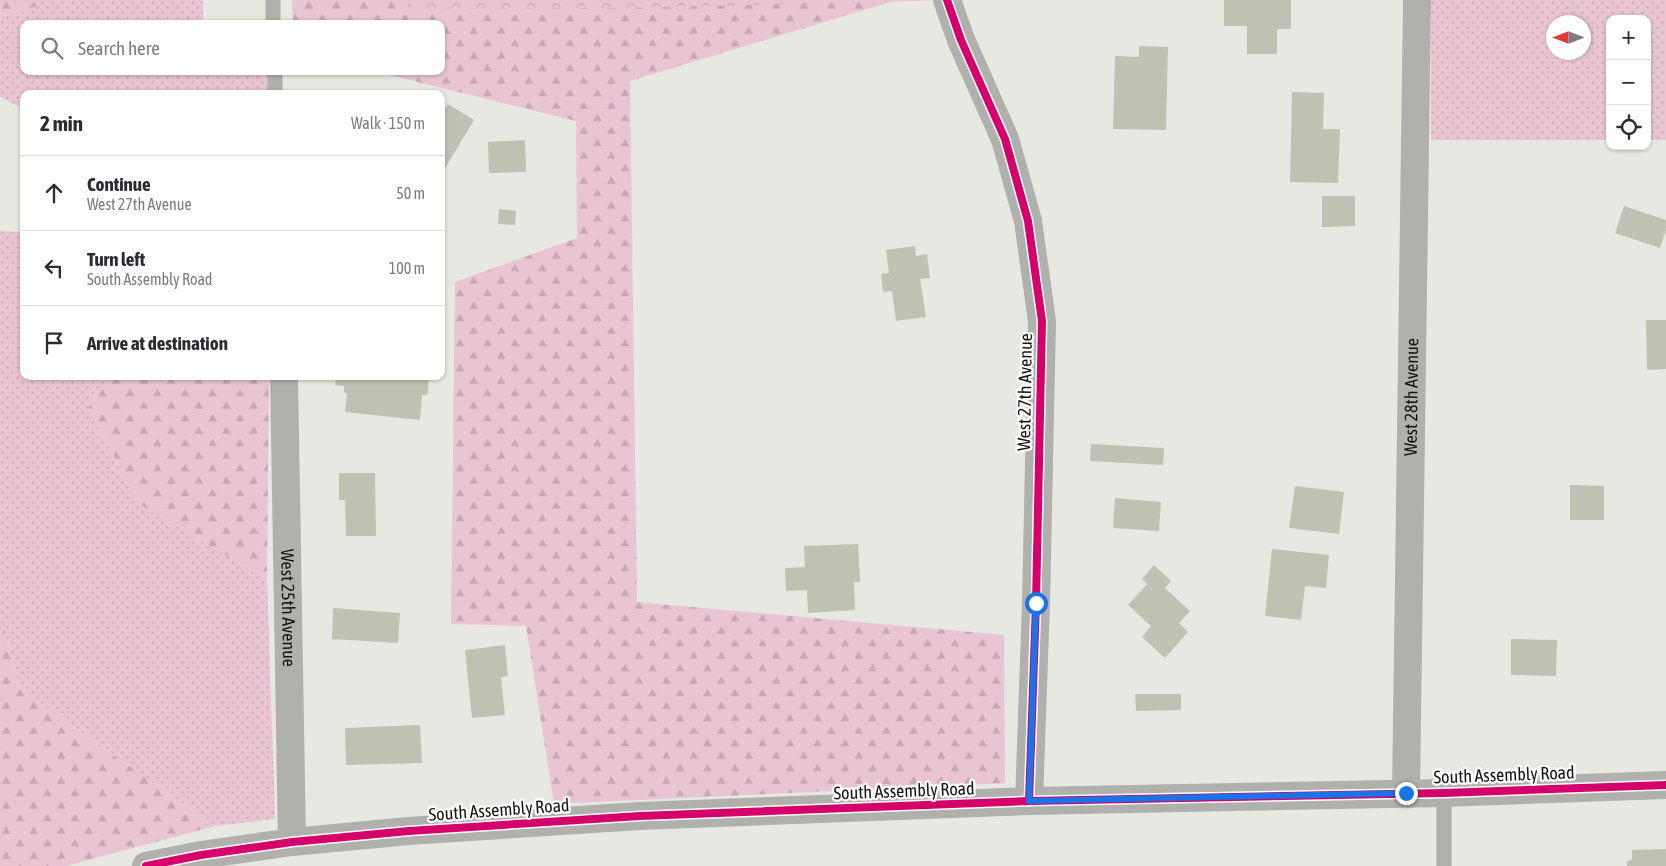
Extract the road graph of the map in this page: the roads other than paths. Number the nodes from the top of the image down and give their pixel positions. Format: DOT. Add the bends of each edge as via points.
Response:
graph roads {
  1 [pos="273,0"];
  2 [pos="947,0"];
  3 [pos="1417,0"];
  4 [pos="273,20"];
  5 [pos="275,75"];
  6 [pos="275,90"];
  7 [pos="284,380"];
  8 [pos="1666,785"];
  9 [pos="1406,793"];
  10 [pos="1444,793"];
  11 [pos="1029,801"];
  12 [pos="292,842"];
  13 [pos="146,866"];
  14 [pos="1444,866"];
  1 -- 4 [label="lane"];
  2 -- 11 [label="street, West 27th Avenue" via="960,40 1005,139 1028,221 1042,322"];
  3 -- 9 [label="street, West 28th Avenue"];
  5 -- 6 [label="lane"];
  7 -- 12 [label="street, West 25th Avenue"];
  8 -- 10 [label="street, South Assembly Road"];
  9 -- 10 [label="street, South Assembly Road"];
  9 -- 11 [label="street, South Assembly Road"];
  10 -- 14 [label="lane"];
  11 -- 12 [label="street, South Assembly Road" via="640,816"];
  12 -- 13 [label="street, South Assembly Road"];
}
